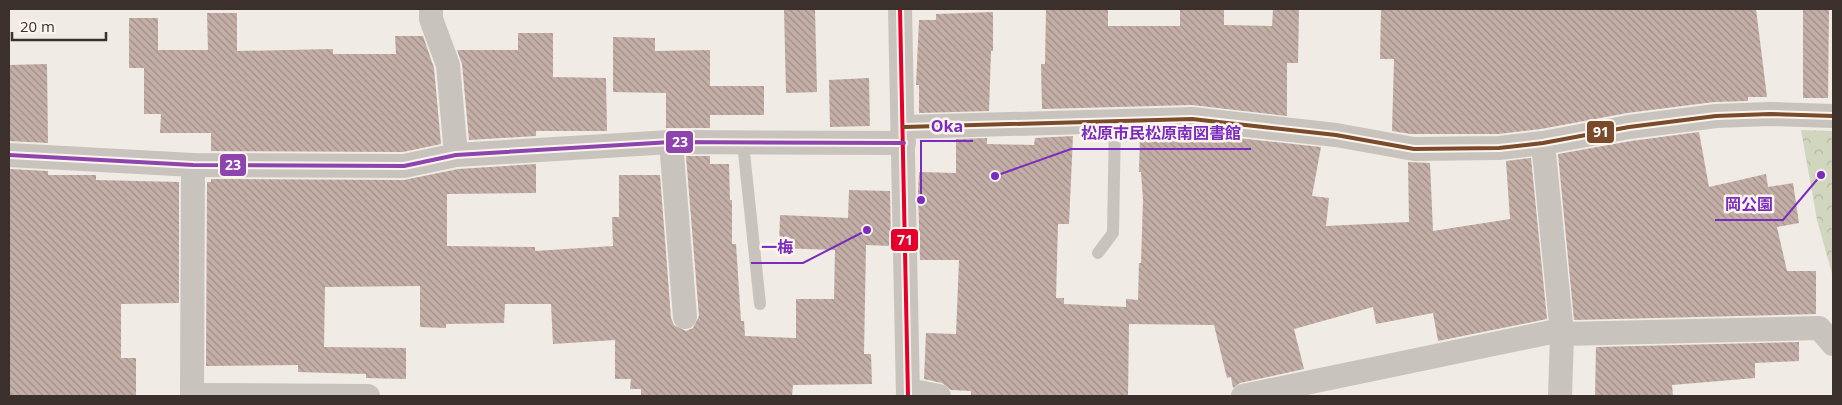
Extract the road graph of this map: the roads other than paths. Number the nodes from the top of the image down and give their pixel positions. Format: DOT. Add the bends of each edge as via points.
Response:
graph roads {
  1 [pos="431,9"];
  2 [pos="900,9"];
  3 [pos="1833,116"];
  4 [pos="1115,121"];
  5 [pos="904,135"];
  6 [pos="671,142"];
  7 [pos="743,142"];
  8 [pos="1543,144"];
  9 [pos="9,155"];
  10 [pos="456,155"];
  11 [pos="193,165"];
  12 [pos="1098,253"];
  13 [pos="760,304"];
  14 [pos="685,317"];
  15 [pos="1562,332"];
  16 [pos="1833,344"];
  17 [pos="908,393"];
  18 [pos="192,396"];
  19 [pos="368,396"];
  20 [pos="939,396"];
  21 [pos="1243,396"];
  22 [pos="1560,396"];
  1 -- 10 [label="street" via="431,19 448,65"];
  2 -- 5 [label="street"];
  3 -- 8 [label="street" via="1716,116 1629,127"];
  4 -- 5 [label="street"];
  4 -- 8 [label="street" via="1192,119 1336,135 1414,149"];
  4 -- 12 [label="lane" via="1113,233"];
  5 -- 7 [label="street"];
  5 -- 17 [label="street"];
  6 -- 7 [label="street"];
  6 -- 10 [label="street"];
  6 -- 14 [label="street"];
  7 -- 13 [label="lane"];
  8 -- 15 [label="street"];
  9 -- 11 [label="street"];
  10 -- 11 [label="street" via="404,166"];
  11 -- 18 [label="street"];
  15 -- 16 [label="street" via="1819,328"];
  15 -- 21 [label="street"];
  15 -- 22 [label="street"];
  17 -- 20 [label="street"];
  18 -- 19 [label="street"];
}
